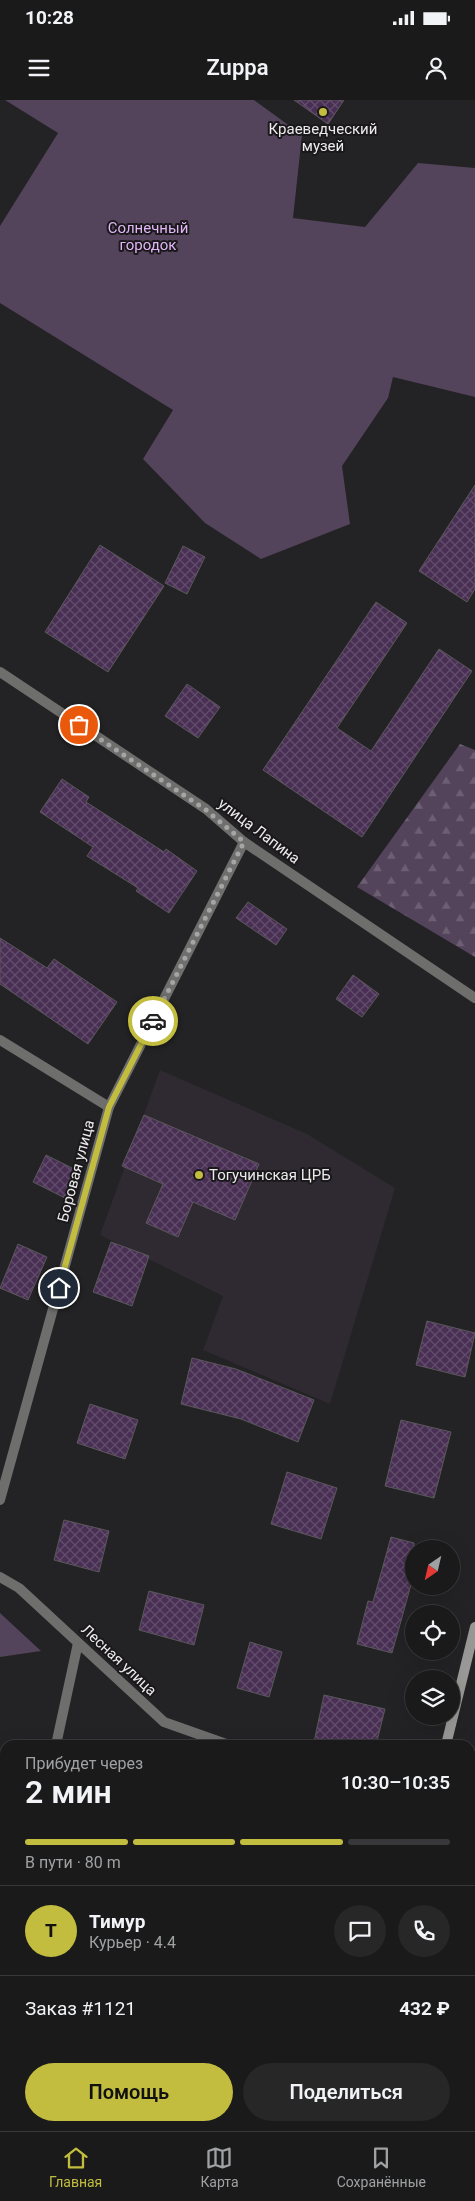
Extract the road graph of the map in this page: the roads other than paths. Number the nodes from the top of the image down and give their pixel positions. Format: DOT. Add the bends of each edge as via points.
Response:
graph roads {
  1 [pos="0,672"];
  2 [pos="244,842"];
  3 [pos="475,998"];
  4 [pos="0,1040"];
  5 [pos="109,1107"];
  6 [pos="0,1500"];
  7 [pos="0,1577"];
  8 [pos="475,1627"];
  9 [pos="78,1643"];
  10 [pos="57,1740"];
  11 [pos="215,1740"];
  12 [pos="447,1740"];
  1 -- 2 [label="street, улица Лапина" via="206,810"];
  2 -- 3 [label="street, улица Лапина"];
  2 -- 5 [label="street, Боровая улица"];
  4 -- 5 [label="street"];
  5 -- 6 [label="street, Боровая улица"];
  7 -- 9 [label="street, Лесная улица" via="19,1588"];
  8 -- 12 [label="main road"];
  9 -- 10 [label="street"];
  9 -- 11 [label="street, Лесная улица" via="164,1722"];
}
